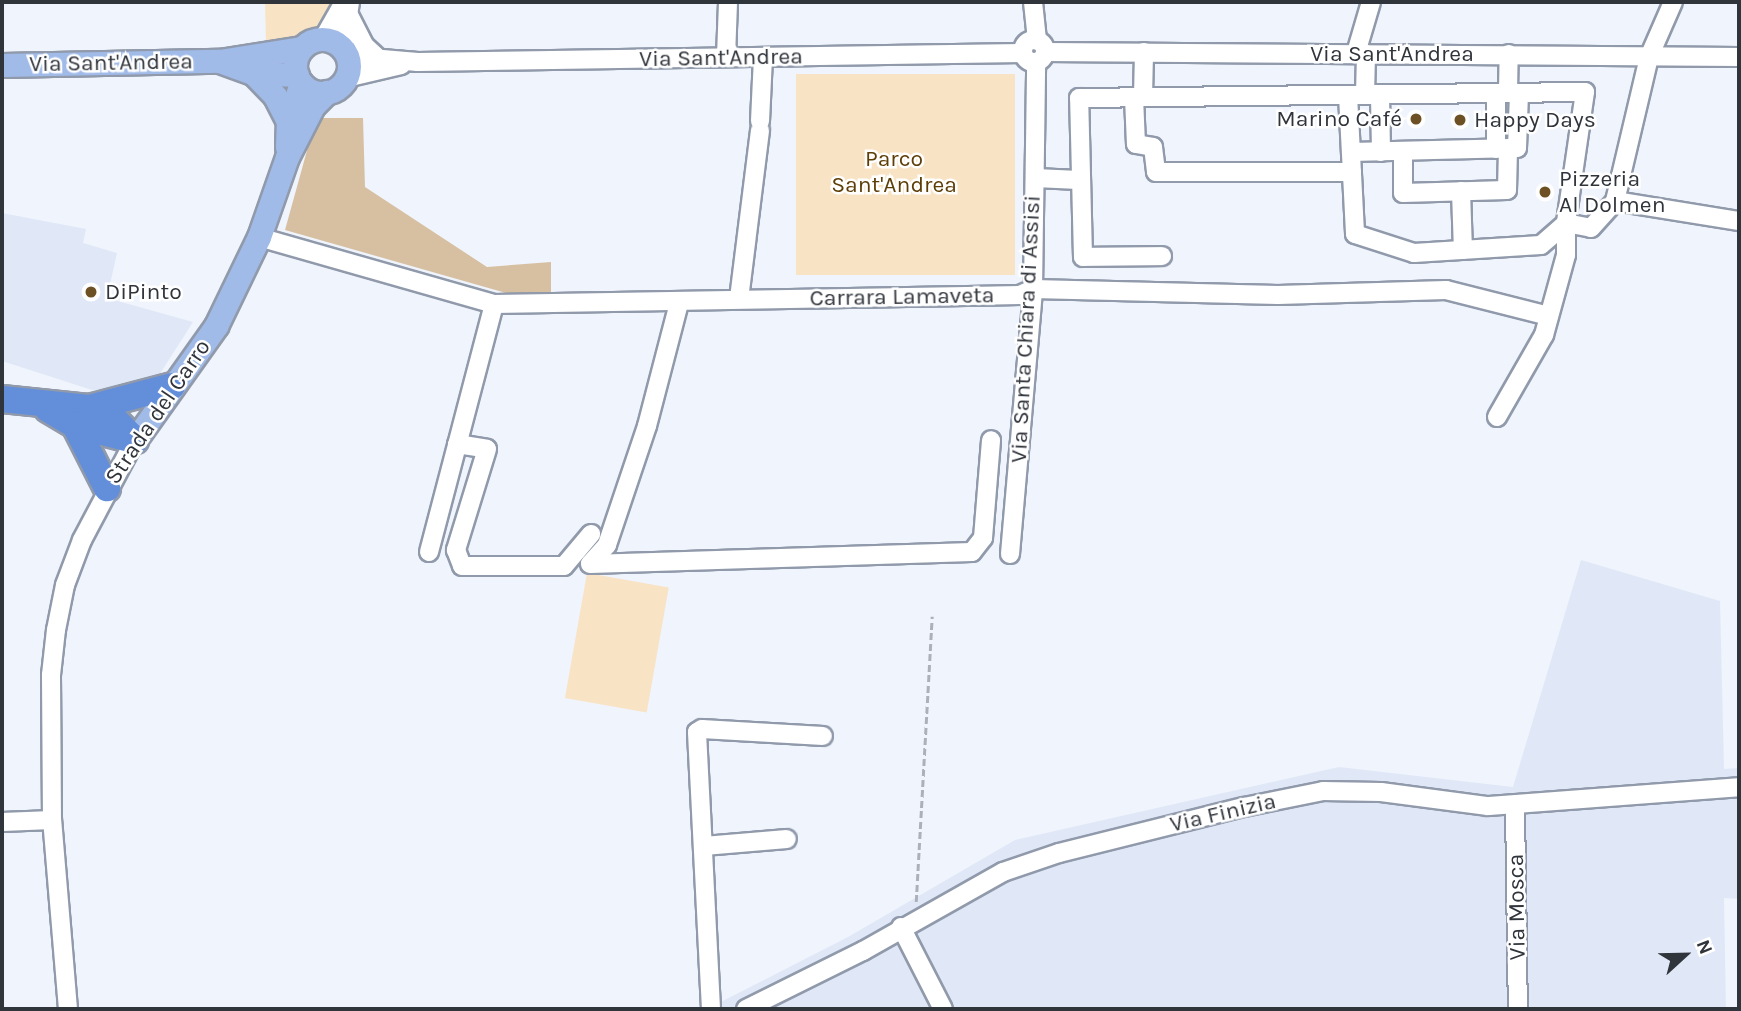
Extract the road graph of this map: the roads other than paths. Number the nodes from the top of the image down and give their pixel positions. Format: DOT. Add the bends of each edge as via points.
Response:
graph roads {
  1 [pos="728,2"];
  2 [pos="1033,2"];
  3 [pos="1371,2"];
  4 [pos="1673,2"];
  5 [pos="347,6"];
  6 [pos="323,39"];
  7 [pos="301,48"];
  8 [pos="1035,52"];
  9 [pos="1144,52"];
  10 [pos="1361,54"];
  11 [pos="1509,54"];
  12 [pos="376,56"];
  13 [pos="726,57"];
  14 [pos="763,57"];
  15 [pos="1649,57"];
  16 [pos="1739,57"];
  17 [pos="219,61"];
  18 [pos="345,61"];
  19 [pos="418,62"];
  20 [pos="2,65"];
  21 [pos="253,73"];
  22 [pos="299,79"];
  23 [pos="327,92"];
  24 [pos="1508,93"];
  25 [pos="1364,95"];
  26 [pos="1138,97"];
  27 [pos="288,122"];
  28 [pos="1502,149"];
  29 [pos="1351,152"];
  30 [pos="1381,152"];
  31 [pos="1403,152"];
  32 [pos="287,157"];
  33 [pos="1352,172"];
  34 [pos="1035,178"];
  35 [pos="1079,180"];
  36 [pos="1461,191"];
  37 [pos="1615,201"];
  38 [pos="1739,221"];
  39 [pos="1566,223"];
  40 [pos="259,237"];
  41 [pos="1463,250"];
  42 [pos="1162,256"];
  43 [pos="1033,289"];
  44 [pos="739,299"];
  45 [pos="679,303"];
  46 [pos="494,304"];
  47 [pos="1549,316"];
  48 [pos="172,386"];
  49 [pos="2,389"];
  50 [pos="2,399"];
  51 [pos="36,402"];
  52 [pos="1497,416"];
  53 [pos="82,417"];
  54 [pos="135,440"];
  55 [pos="991,440"];
  56 [pos="457,444"];
  57 [pos="107,488"];
  58 [pos="590,534"];
  59 [pos="429,552"];
  60 [pos="1010,554"];
  61 [pos="823,736"];
  62 [pos="1739,787"];
  63 [pos="1515,805"];
  64 [pos="52,820"];
  65 [pos="2,822"];
  66 [pos="787,839"];
  67 [pos="704,846"];
  68 [pos="908,924"];
  69 [pos="68,1009"];
  70 [pos="711,1009"];
  71 [pos="746,1009"];
  72 [pos="943,1009"];
  73 [pos="1518,1009"];
  1 -- 13 [label="street"];
  2 -- 8 [label="street, Via Santa Chiara di Assisi"];
  3 -- 10 [label="street"];
  4 -- 15 [label="street"];
  5 -- 6 [label="street"];
  5 -- 12 [label="street" via="364,46"];
  5 -- 18 [label="street"];
  6 -- 7 [label="main road, Via Sant'Andrea"];
  6 -- 18 [label="main road, Via Sant'Andrea"];
  7 -- 17 [label="main road, Via Sant'Andrea"];
  7 -- 22 [label="main road"];
  8 -- 9 [label="street, Via Sant'Andrea"];
  8 -- 14 [label="street, Via Sant'Andrea"];
  8 -- 34 [label="street, Via Santa Chiara di Assisi"];
  9 -- 10 [label="street, Via Sant'Andrea"];
  9 -- 26 [label="street"];
  10 -- 11 [label="street, Via Sant'Andrea"];
  10 -- 25 [label="street"];
  11 -- 15 [label="street, Via Sant'Andrea"];
  11 -- 24 [label="street"];
  12 -- 18 [label="street, Via Sant'Andrea"];
  12 -- 19 [label="street, Via Sant'Andrea"];
  13 -- 14 [label="street, Via Sant'Andrea"];
  13 -- 19 [label="street, Via Sant'Andrea"];
  14 -- 44 [label="street" via="760,126"];
  15 -- 16 [label="street, Via Sant'Andrea"];
  15 -- 37 [label="street"];
  17 -- 20 [label="main road, Via Sant'Andrea"];
  17 -- 21 [label="main road, Via Sant'Andrea"];
  18 -- 19 [label="street, Via Sant'Andrea"];
  18 -- 23 [label="main road, Via Sant'Andrea"];
  21 -- 22 [label="main road, Via Sant'Andrea"];
  21 -- 27 [label="main road" via="275,96"];
  22 -- 23 [label="main road, Via Sant'Andrea" via="312,91"];
  22 -- 27 [label="main road, Strada del Carro"];
  23 -- 32 [label="main road, Strada del Carro" via="313,106"];
  24 -- 25 [label="street"];
  24 -- 28 [label="street"];
  24 -- 39 [label="street" via="1585,92"];
  25 -- 26 [label="street"];
  25 -- 29 [label="street"];
  25 -- 30 [label="street"];
  26 -- 33 [label="street" via="1136,144 1153,147 1156,172"];
  26 -- 35 [label="street" via="1079,98"];
  27 -- 32 [label="main road, Strada del Carro"];
  28 -- 31 [label="street"];
  28 -- 36 [label="street" via="1507,190"];
  29 -- 30 [label="street"];
  29 -- 33 [label="street"];
  30 -- 31 [label="street"];
  31 -- 36 [label="street" via="1403,193"];
  32 -- 40 [label="main road, Strada del Carro"];
  33 -- 41 [label="street" via="1355,234 1414,253"];
  34 -- 35 [label="street"];
  34 -- 43 [label="street, Via Santa Chiara di Assisi"];
  35 -- 42 [label="street" via="1083,257"];
  36 -- 41 [label="street"];
  37 -- 38 [label="street"];
  37 -- 39 [label="street" via="1591,228"];
  39 -- 41 [label="street" via="1541,244"];
  39 -- 47 [label="street" via="1566,255"];
  40 -- 46 [label="street, Carrara Lamaveta"];
  40 -- 48 [label="main road, Strada del Carro" via="216,326"];
  43 -- 44 [label="street, Carrara Lamaveta" via="1020,295"];
  43 -- 47 [label="street, Carrara Lamaveta" via="1278,295 1446,290"];
  43 -- 60 [label="street, Via Santa Chiara di Assisi"];
  44 -- 45 [label="street, Carrara Lamaveta"];
  45 -- 46 [label="street, Carrara Lamaveta"];
  45 -- 55 [label="street" via="647,426 607,545 590,564 972,552 982,538"];
  46 -- 56 [label="street"];
  47 -- 52 [label="street" via="1544,335"];
  48 -- 53 [label="highway"];
  48 -- 54 [label="main road, Strada del Carro"];
  49 -- 51 [label="highway"];
  50 -- 51 [label="highway"];
  51 -- 53 [label="highway"];
  53 -- 54 [label="highway"];
  53 -- 57 [label="highway"];
  54 -- 57 [label="street, Strada del Carro"];
  56 -- 58 [label="street" via="487,449 456,550 462,566 564,566"];
  56 -- 59 [label="street"];
  57 -- 64 [label="street, Strada del Carro" via="65,585 56,630 51,675"];
  61 -- 67 [label="street" via="697,732"];
  62 -- 63 [label="street, Via Finizia"];
  63 -- 68 [label="street, Via Finizia" via="1324,790 1059,853 1003,872"];
  63 -- 73 [label="street, Via Mosca"];
  64 -- 65 [label="street"];
  64 -- 69 [label="street, Strada del Carro"];
  66 -- 67 [label="street"];
  67 -- 70 [label="street"];
  68 -- 71 [label="street, Via Finizia"];
  68 -- 72 [label="street"];
}
